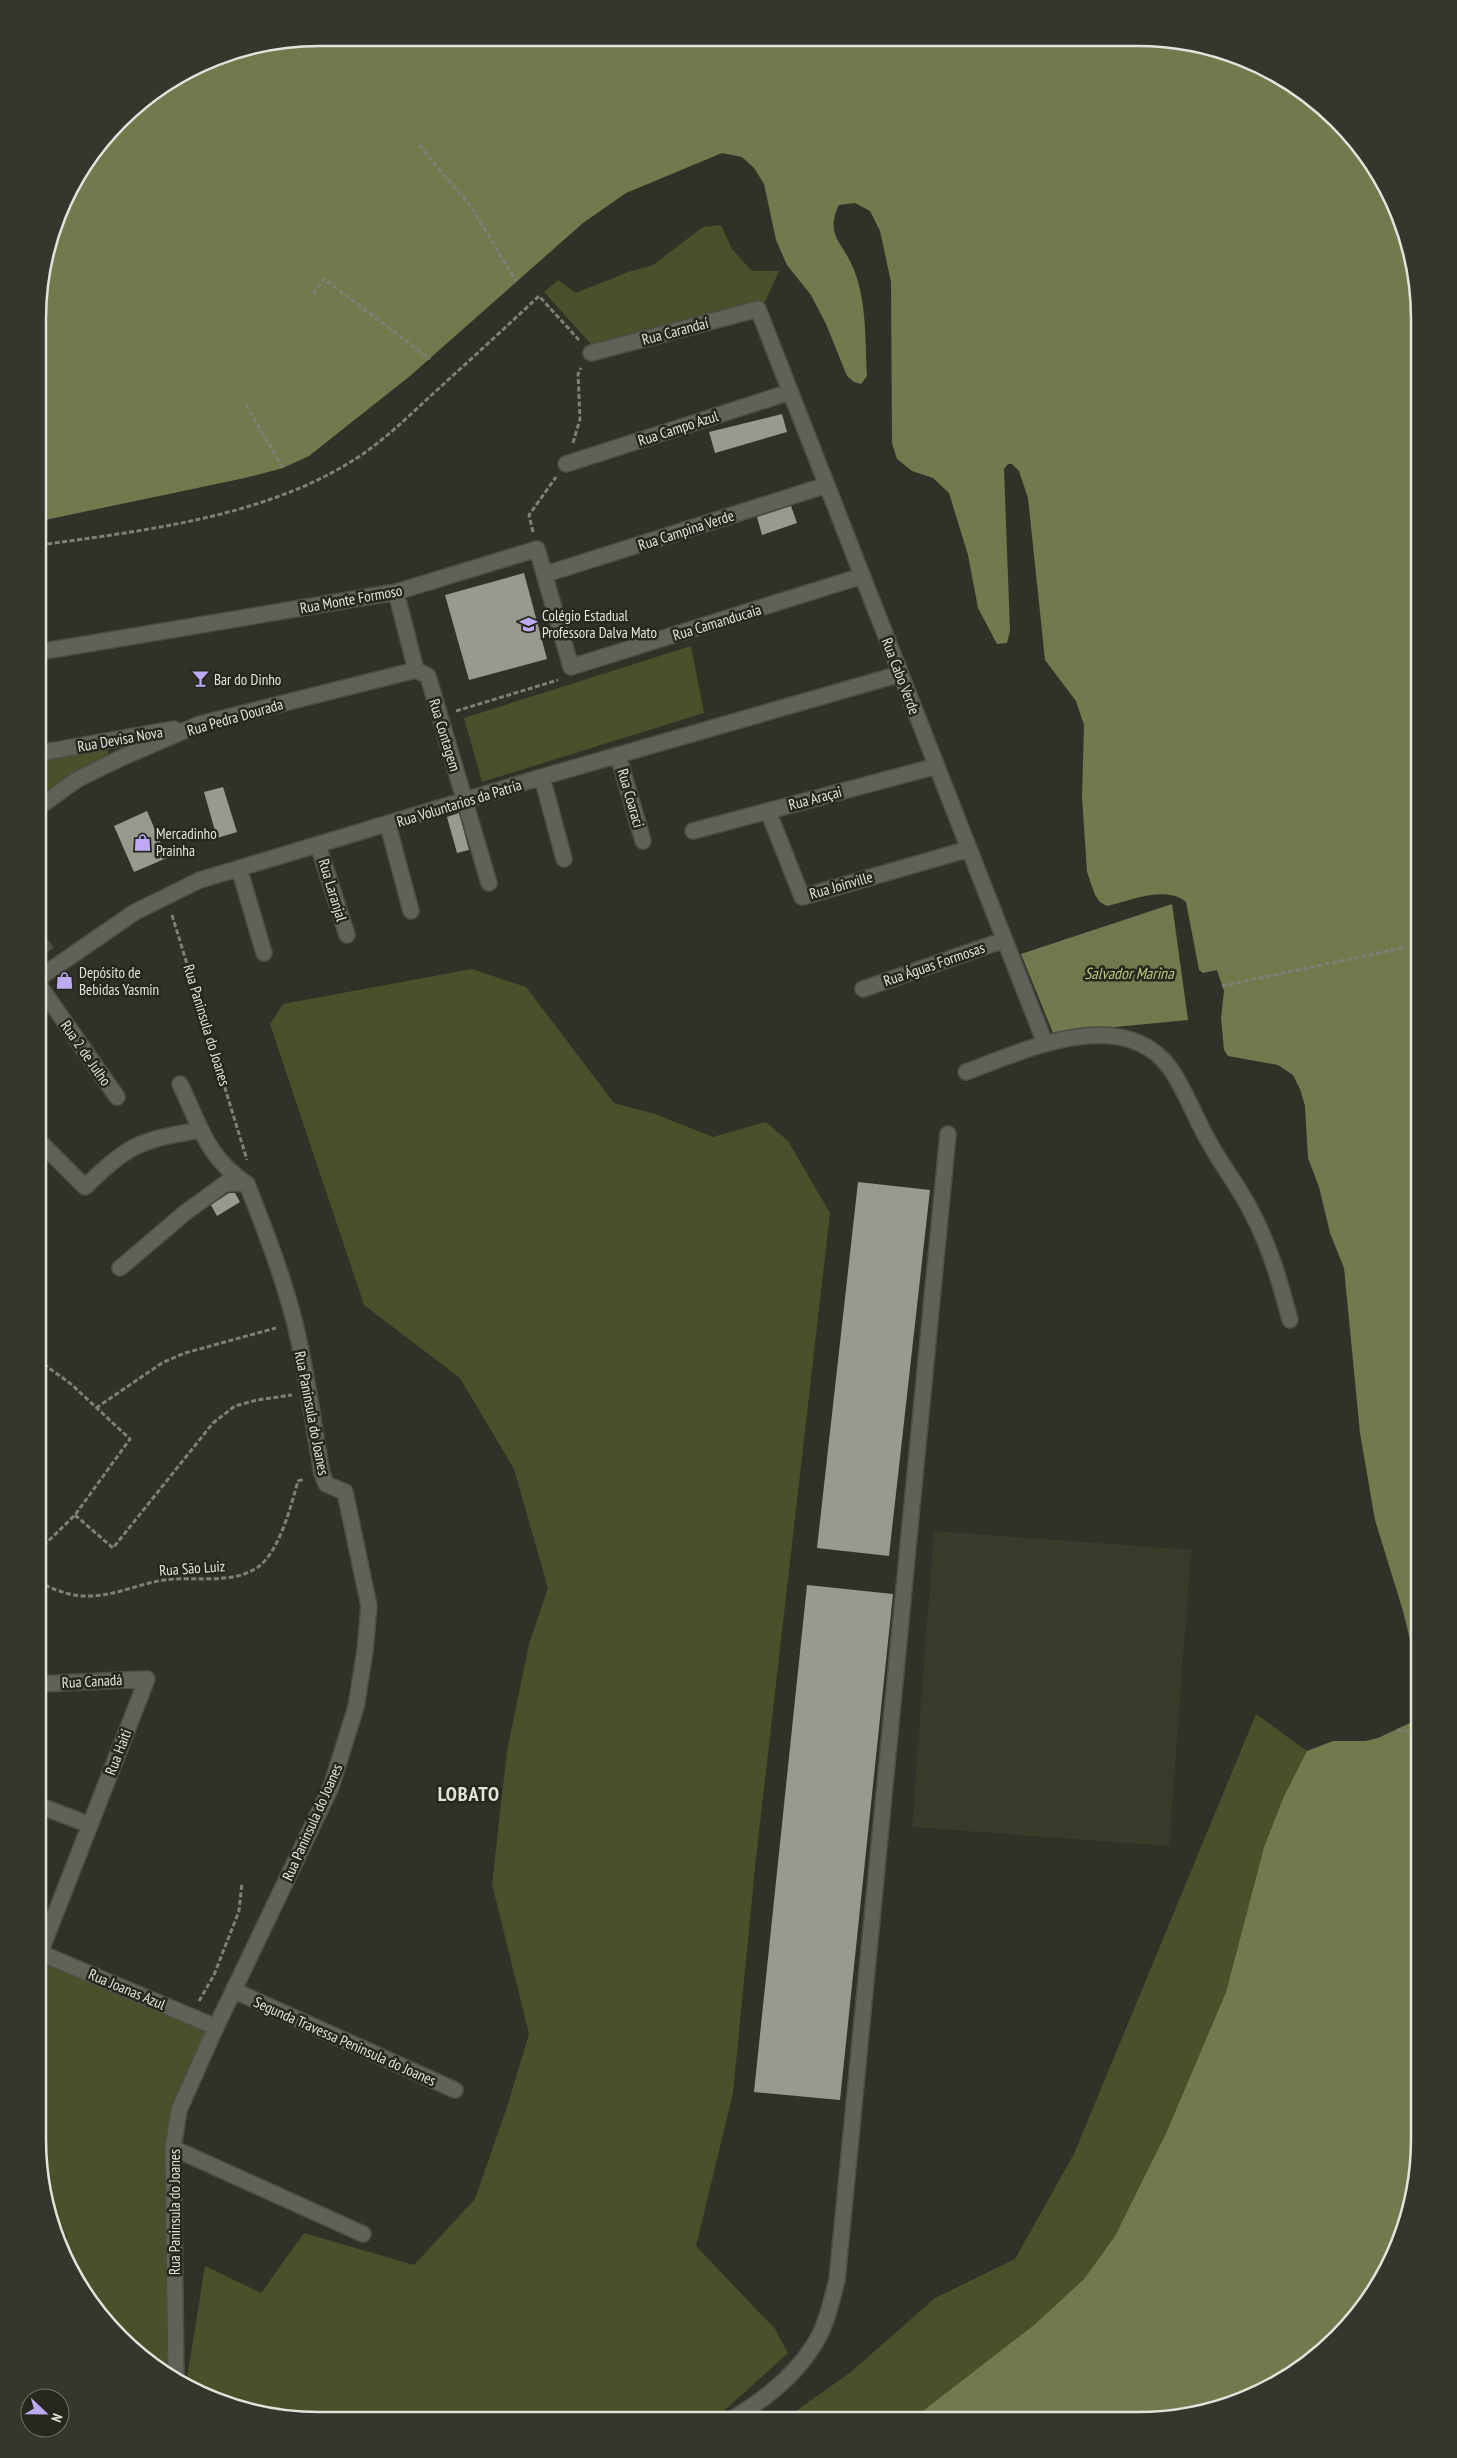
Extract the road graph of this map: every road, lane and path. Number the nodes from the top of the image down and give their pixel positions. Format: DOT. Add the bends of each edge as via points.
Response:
graph roads {
  1 [pos="419,145"];
  2 [pos="516,281"];
  3 [pos="313,294"];
  4 [pos="758,309"];
  5 [pos="591,353"];
  6 [pos="430,359"];
  7 [pos="790,392"];
  8 [pos="246,405"];
  9 [pos="566,464"];
  10 [pos="283,468"];
  11 [pos="826,485"];
  12 [pos="46,544"];
  13 [pos="546,574"];
  14 [pos="862,576"];
  15 [pos="396,592"];
  16 [pos="46,651"];
  17 [pos="571,667"];
  18 [pos="416,670"];
  19 [pos="900,674"];
  20 [pos="440,717"];
  21 [pos="200,724"];
  22 [pos="46,752"];
  23 [pos="618,755"];
  24 [pos="937,766"];
  25 [pos="542,777"];
  26 [pos="465,800"];
  27 [pos="46,802"];
  28 [pos="768,811"];
  29 [pos="388,825"];
  30 [pos="693,831"];
  31 [pos="644,841"];
  32 [pos="318,845"];
  33 [pos="969,848"];
  34 [pos="564,859"];
  35 [pos="239,868"];
  36 [pos="489,884"];
  37 [pos="166,895"];
  38 [pos="411,911"];
  39 [pos="347,935"];
  40 [pos="1004,940"];
  41 [pos="1406,947"];
  42 [pos="264,953"];
  43 [pos="46,973"];
  44 [pos="1222,986"];
  45 [pos="863,989"];
  46 [pos="46,994"];
  47 [pos="1045,1043"];
  48 [pos="966,1072"];
  49 [pos="180,1084"];
  50 [pos="117,1097"];
  51 [pos="200,1130"];
  52 [pos="948,1134"];
  53 [pos="46,1148"];
  54 [pos="247,1184"];
  55 [pos="120,1268"];
  56 [pos="1290,1320"];
  57 [pos="294,1323"];
  58 [pos="46,1366"];
  59 [pos="309,1393"];
  60 [pos="96,1408"];
  61 [pos="322,1474"];
  62 [pos="75,1515"];
  63 [pos="46,1543"];
  64 [pos="46,1585"];
  65 [pos="147,1679"];
  66 [pos="46,1684"];
  67 [pos="1397,1730"];
  68 [pos="1411,1731"];
  69 [pos="46,1808"];
  70 [pos="90,1825"];
  71 [pos="242,1883"];
  72 [pos="46,1935"];
  73 [pos="46,1955"];
  74 [pos="234,1991"];
  75 [pos="190,2017"];
  76 [pos="216,2028"];
  77 [pos="455,2090"];
  78 [pos="173,2148"];
  79 [pos="363,2234"];
  80 [pos="176,2371"];
  81 [pos="744,2412"];
  1 -- 2 [label="path" via="472,208"];
  3 -- 6 [label="path" via="324,279"];
  4 -- 5 [label="street, Rua Carandaí"];
  4 -- 7 [label="street, Rua Cabo Verde"];
  5 -- 12 [label="path" via="539,296 368,451 331,473 288,494 239,510 107,536"];
  7 -- 9 [label="street, Rua Campo Azul"];
  7 -- 11 [label="street, Rua Cabo Verde"];
  8 -- 10 [label="path"];
  11 -- 13 [label="street, Rua Campina Verde"];
  11 -- 14 [label="street, Rua Cabo Verde"];
  13 -- 15 [label="street, Rua Monte Formoso" via="537,549"];
  13 -- 17 [label="street, Rua Monte Formoso"];
  14 -- 17 [label="street, Rua Camanducaia"];
  14 -- 19 [label="street, Rua Cabo Verde"];
  15 -- 16 [label="street, Rua Monte Formoso"];
  15 -- 18 [label="street, Rua Contagem"];
  17 -- 20 [label="path" via="567,677"];
  18 -- 20 [label="street, Rua Contagem" via="428,676"];
  18 -- 21 [label="street, Rua Pedra Dourada"];
  19 -- 23 [label="street, Rua Voluntarios da Patría"];
  19 -- 24 [label="street, Rua Cabo Verde"];
  20 -- 26 [label="street, Rua Contagem"];
  21 -- 22 [label="street, Rua Devisa Nova"];
  21 -- 27 [label="street, Rua Pedra Dourada" via="121,758 78,780"];
  23 -- 25 [label="street, Rua Voluntarios da Patría"];
  23 -- 31 [label="street, Rua Coaraci"];
  24 -- 28 [label="street, Rua Araçai"];
  24 -- 33 [label="street, Rua Cabo Verde"];
  25 -- 26 [label="street, Rua Voluntarios da Patría"];
  25 -- 34 [label="street"];
  26 -- 29 [label="street, Rua Voluntarios da Patría"];
  26 -- 36 [label="street, Rua Contagem"];
  28 -- 30 [label="street, Rua Araçai"];
  28 -- 33 [label="street, Rua Joinville" via="802,897"];
  29 -- 32 [label="street, Rua Voluntarios da Patría"];
  29 -- 38 [label="street"];
  32 -- 35 [label="street, Rua Voluntarios da Patría"];
  32 -- 39 [label="street, Rua Laranjal"];
  33 -- 40 [label="street, Rua Cabo Verde"];
  35 -- 37 [label="street, Rua Voluntarios da Patría"];
  35 -- 42 [label="street"];
  37 -- 43 [label="street, Rua Voluntarios da Patría" via="100,934"];
  37 -- 54 [label="path, Rua Paninsula do Joanes" via="250,1168"];
  40 -- 45 [label="street, Rua Águas Formosas"];
  40 -- 47 [label="street, Rua Cabo Verde"];
  41 -- 44 [label="path"];
  46 -- 50 [label="street, Rua 2 de Julho"];
  47 -- 48 [label="street"];
  47 -- 56 [label="street" via="1074,1037 1129,1039 1154,1052 1170,1068 1209,1142 1252,1212 1276,1263"];
  49 -- 51 [label="street"];
  51 -- 53 [label="street" via="152,1140 123,1153 85,1187"];
  51 -- 54 [label="street" via="220,1162"];
  52 -- 81 [label="street" via="836,2280 828,2316 812,2348 786,2378"];
  54 -- 55 [label="street" via="226,1183"];
  54 -- 57 [label="street, Rua Paninsula do Joanes" via="270,1242"];
  57 -- 59 [label="street, Rua Paninsula do Joanes"];
  57 -- 60 [label="path" via="184,1353 162,1363"];
  58 -- 60 [label="path"];
  59 -- 61 [label="street, Rua Paninsula do Joanes"];
  59 -- 62 [label="path" via="235,1406 212,1423 113,1548"];
  60 -- 62 [label="path" via="130,1439"];
  61 -- 64 [label="path, Rua São Luiz" via="298,1481 288,1514 268,1556 258,1566 238,1576 165,1580 87,1596 72,1595"];
  61 -- 74 [label="street, Rua Paninsula do Joanes" via="326,1484 345,1492 369,1606 356,1707 331,1786"];
  62 -- 63 [label="path"];
  65 -- 66 [label="street, Rua Canadá"];
  65 -- 70 [label="street, Rua Haiti"];
  67 -- 68 [label="path"];
  69 -- 70 [label="street"];
  70 -- 72 [label="street, Rua Haiti"];
  71 -- 75 [label="path" via="239,1911 214,1975"];
  73 -- 75 [label="street, Rua Joanas Azul"];
  74 -- 76 [label="street, Rua Paninsula do Joanes"];
  74 -- 77 [label="street, Segunda Travessa Peninsula do Joanes"];
  75 -- 76 [label="street, Rua Joanas Azul"];
  76 -- 78 [label="street, Rua Paninsula do Joanes" via="179,2110"];
  78 -- 79 [label="street"];
  78 -- 80 [label="street, Rua Paninsula do Joanes"];
}
